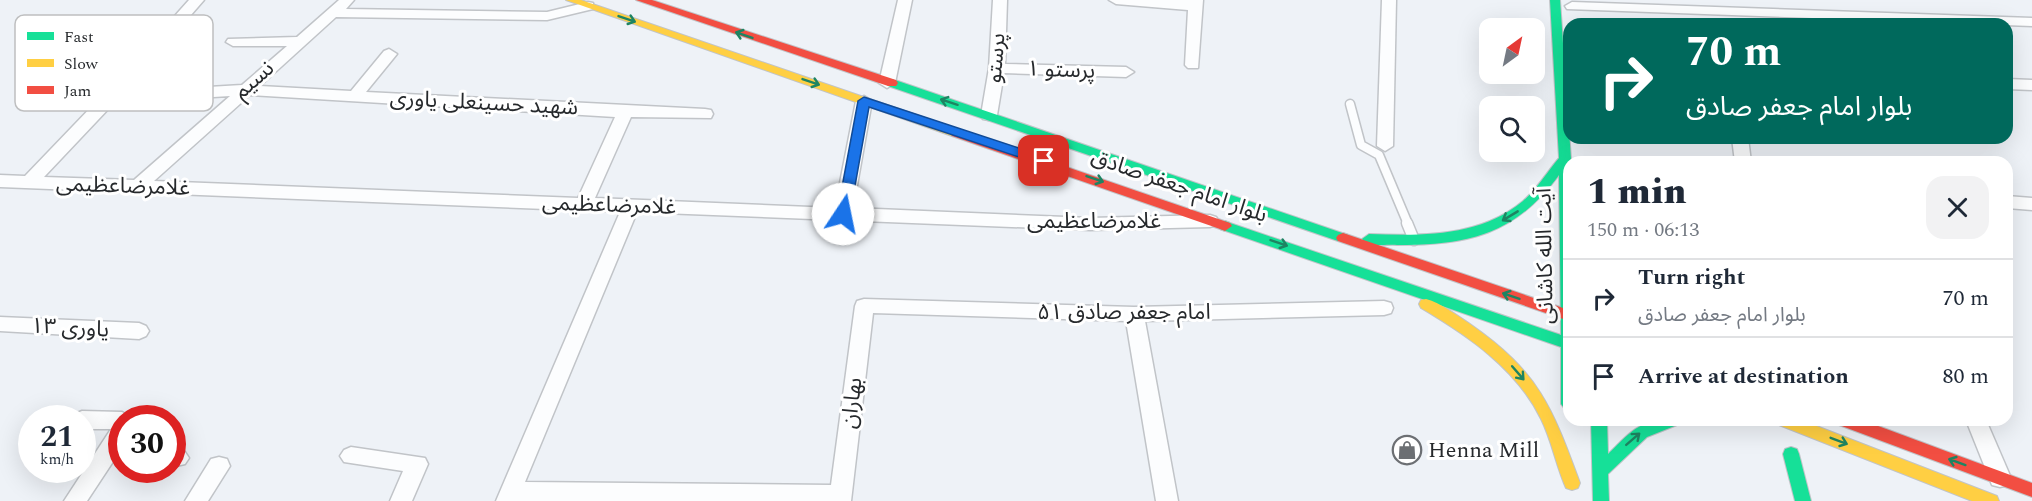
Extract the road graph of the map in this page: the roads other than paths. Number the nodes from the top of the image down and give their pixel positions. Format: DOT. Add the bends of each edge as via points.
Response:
graph roads {
  1 [pos="196,0"];
  2 [pos="347,0"];
  3 [pos="571,0"];
  4 [pos="641,0"];
  5 [pos="905,0"];
  6 [pos="1000,0"];
  7 [pos="1116,0"];
  8 [pos="1389,0"];
  9 [pos="1554,0"];
  10 [pos="1196,3"];
  11 [pos="1572,3"];
  12 [pos="588,6"];
  13 [pos="332,12"];
  14 [pos="1720,12"];
  15 [pos="679,13"];
  16 [pos="183,15"];
  17 [pos="1573,18"];
  18 [pos="1907,18"];
  19 [pos="2013,21"];
  20 [pos="708,22"];
  21 [pos="2032,22"];
  22 [pos="653,28"];
  23 [pos="300,40"];
  24 [pos="232,42"];
  25 [pos="696,43"];
  26 [pos="389,54"];
  27 [pos="1193,64"];
  28 [pos="997,68"];
  29 [pos="1126,72"];
  30 [pos="887,83"];
  31 [pos="2013,84"];
  32 [pos="2032,85"];
  33 [pos="243,90"];
  34 [pos="213,92"];
  35 [pos="356,96"];
  36 [pos="864,101"];
  37 [pos="1350,104"];
  38 [pos="97,111"];
  39 [pos="625,111"];
  40 [pos="705,114"];
  41 [pos="989,115"];
  42 [pos="1563,130"];
  43 [pos="1385,147"];
  44 [pos="1563,161"];
  45 [pos="0,182"];
  46 [pos="28,183"];
  47 [pos="137,187"];
  48 [pos="2013,202"];
  49 [pos="584,204"];
  50 [pos="2032,204"];
  51 [pos="631,206"];
  52 [pos="843,214"];
  53 [pos="1217,221"];
  54 [pos="1343,238"];
  55 [pos="1414,240"];
  56 [pos="1385,279"];
  57 [pos="864,306"];
  58 [pos="1384,308"];
  59 [pos="1563,313"];
  60 [pos="1134,314"];
  61 [pos="0,324"];
  62 [pos="139,331"];
  63 [pos="1563,342"];
  64 [pos="1599,426"];
  65 [pos="1649,426"];
  66 [pos="1799,426"];
  67 [pos="1860,426"];
  68 [pos="1978,426"];
  69 [pos="1570,430"];
  70 [pos="1791,454"];
  71 [pos="351,456"];
  72 [pos="108,461"];
  73 [pos="219,466"];
  74 [pos="1601,471"];
  75 [pos="2000,478"];
  76 [pos="1572,483"];
  77 [pos="2032,490"];
  78 [pos="508,496"];
  79 [pos="841,498"];
  80 [pos="75,501"];
  81 [pos="196,501"];
  82 [pos="401,501"];
  83 [pos="1167,501"];
  84 [pos="1573,501"];
  85 [pos="1602,501"];
  86 [pos="1803,501"];
  87 [pos="1991,501"];
  1 -- 16 [label="street"];
  2 -- 13 [label="street, نسیم"];
  3 -- 12 [label="main road, بلوار امام جعفر صادق"];
  4 -- 15 [label="main road, بلوار امام جعفر صادق"];
  5 -- 30 [label="street"];
  6 -- 28 [label="street, پرستو"];
  7 -- 10 [label="street"];
  8 -- 43 [label="street"];
  9 -- 42 [label="main road, آیت الله کاشانی"];
  10 -- 27 [label="street"];
  11 -- 14 [label="street"];
  11 -- 17 [label="main road"];
  12 -- 13 [label="street" via="547,16"];
  12 -- 22 [label="main road, بلوار امام جعفر صادق, one-way"];
  13 -- 23 [label="street, نسیم"];
  14 -- 18 [label="street"];
  15 -- 20 [label="main road, بلوار امام جعفر صادق"];
  15 -- 22 [label="main road" via="682,21 677,25"];
  19 -- 21 [label="street"];
  20 -- 25 [label="main road" via="691,33"];
  30 -- 20 [label="main road, بلوار امام جعفر صادق, one-way"];
  22 -- 25 [label="main road, بلوار امام جعفر صادق"];
  23 -- 24 [label="street"];
  23 -- 33 [label="street, نسیم"];
  25 -- 36 [label="main road, بلوار امام جعفر صادق, one-way"];
  26 -- 35 [label="street"];
  28 -- 29 [label="street, پرستو ۱"];
  28 -- 41 [label="street, پرستو"];
  41 -- 30 [label="main road, بلوار امام جعفر صادق, one-way"];
  31 -- 32 [label="street"];
  33 -- 34 [label="street, شهید حسینعلی یاوری"];
  33 -- 35 [label="street, شهید حسینعلی یاوری"];
  33 -- 47 [label="street, نسیم"];
  35 -- 39 [label="street, شهید حسینعلی یاوری"];
  36 -- 52 [label="street"];
  36 -- 53 [label="main road, بلوار امام جعفر صادق, one-way"];
  37 -- 55 [label="lane" via="1361,144 1379,155"];
  38 -- 46 [label="street"];
  39 -- 40 [label="street, شهید حسینعلی یاوری"];
  39 -- 49 [label="street"];
  41 -- 54 [label="main road, بلوار امام جعفر صادق"];
  44 -- 55 [label="main road, one-way" via="1527,205 1511,217 1461,235"];
  45 -- 46 [label="street, غلامرضاعظیمی"];
  46 -- 47 [label="street, غلامرضاعظیمی"];
  47 -- 49 [label="street, غلامرضاعظیمی"];
  48 -- 50 [label="street"];
  49 -- 51 [label="street, غلامرضاعظیمی"];
  51 -- 52 [label="street, غلامرضاعظیمی"];
  51 -- 78 [label="street"];
  52 -- 53 [label="street, غلامرضاعظیمی" via="1090,224"];
  53 -- 56 [label="main road, بلوار امام جعفر صادق, one-way"];
  54 -- 55 [label="main road"];
  59 -- 54 [label="main road, بلوار امام جعفر صادق, one-way"];
  56 -- 63 [label="main road, بلوار امام جعفر صادق"];
  56 -- 76 [label="main road, one-way" via="1494,350 1517,371 1541,404"];
  57 -- 60 [label="street, امام جعفر صادق ۵۱"];
  57 -- 79 [label="street, بهاران"];
  58 -- 60 [label="street, امام جعفر صادق ۵۱"];
  60 -- 83 [label="street"];
  61 -- 62 [label="street, یاوری ۱۳"];
  64 -- 74 [label="main road"];
  74 -- 65 [label="main road, one-way"];
  66 -- 87 [label="main road, one-way"];
  75 -- 67 [label="main road, one-way"];
  68 -- 75 [label="street"];
  69 -- 76 [label="main road"];
  70 -- 86 [label="main road"];
  71 -- 82 [label="street" via="417,464"];
  72 -- 80 [label="street"];
  73 -- 81 [label="street"];
  74 -- 85 [label="main road"];
  75 -- 77 [label="main road"];
  76 -- 84 [label="main road"];
  78 -- 79 [label="street"];
}
